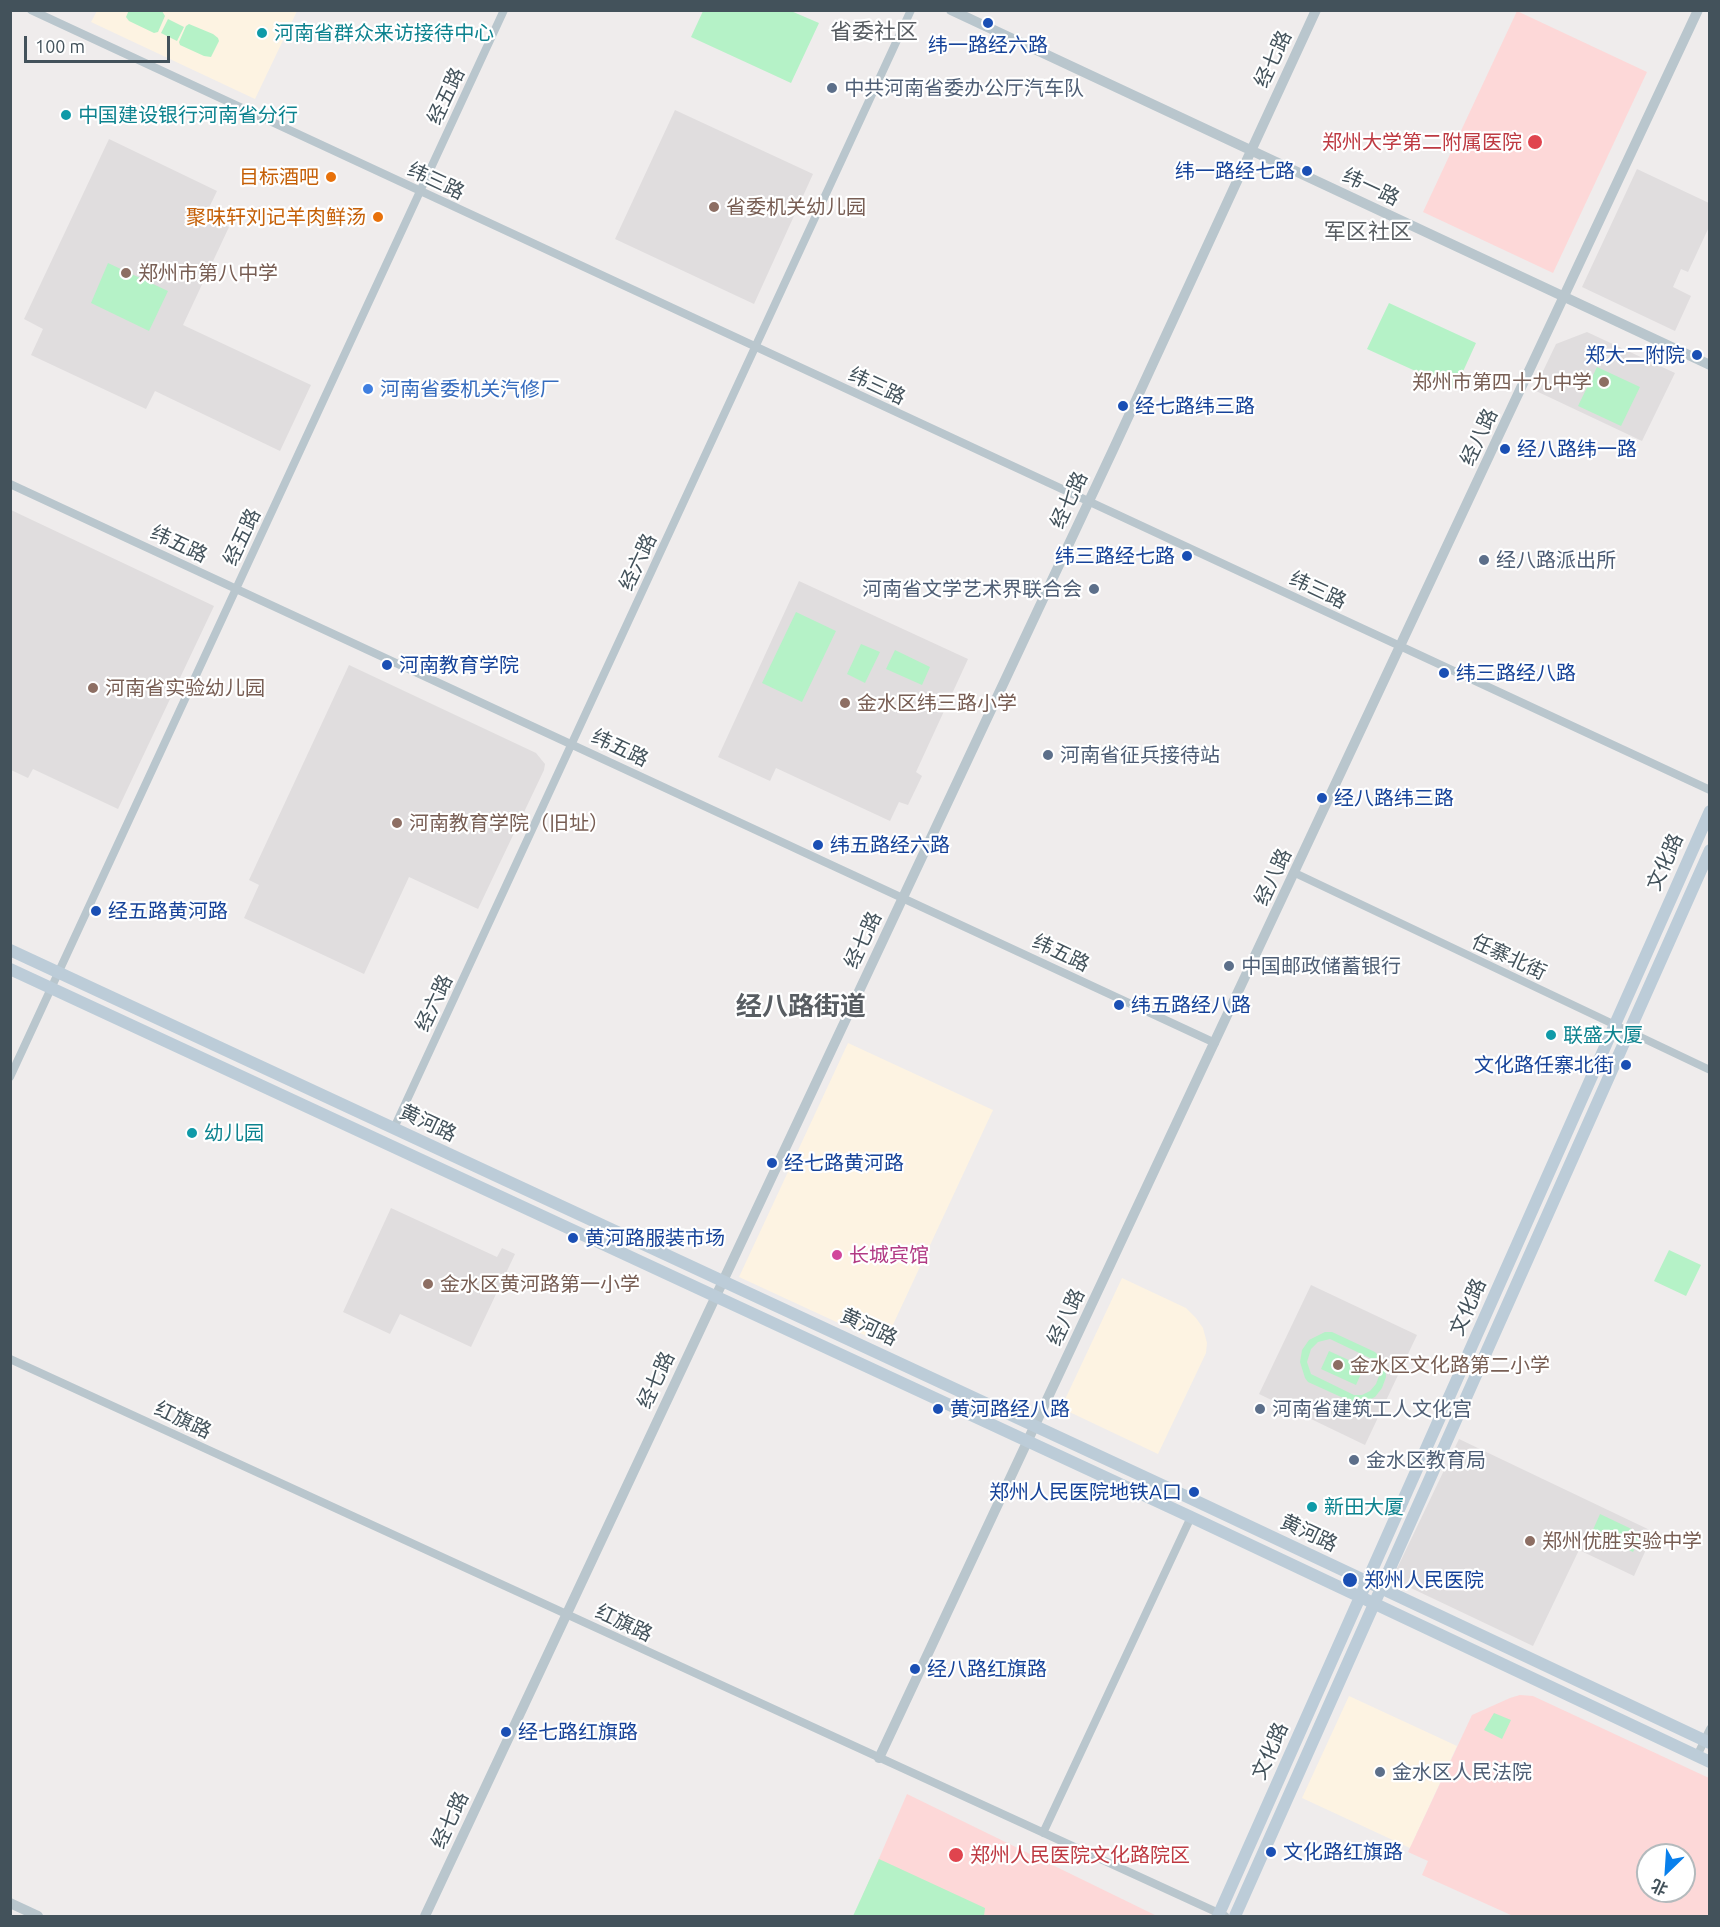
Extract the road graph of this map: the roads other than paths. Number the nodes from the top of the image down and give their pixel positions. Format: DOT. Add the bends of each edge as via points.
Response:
graph roads {
  1 [pos="31,10"];
  2 [pos="504,10"];
  3 [pos="911,10"];
  4 [pos="951,10"];
  5 [pos="1316,10"];
  6 [pos="1698,10"];
  7 [pos="1251,151"];
  8 [pos="420,192"];
  9 [pos="1564,297"];
  10 [pos="755,347"];
  11 [pos="1710,365"];
  12 [pos="10,484"];
  13 [pos="1088,502"];
  14 [pos="237,589"];
  15 [pos="1401,647"];
  16 [pos="572,744"];
  17 [pos="1710,790"];
  18 [pos="1710,811"];
  19 [pos="1710,850"];
  20 [pos="1295,873"];
  21 [pos="903,898"];
  22 [pos="10,950"];
  23 [pos="10,969"];
  24 [pos="59,973"];
  25 [pos="52,988"];
  26 [pos="1614,1025"];
  27 [pos="1628,1032"];
  28 [pos="1215,1043"];
  29 [pos="1710,1070"];
  30 [pos="10,1077"];
  31 [pos="394,1128"];
  32 [pos="723,1281"];
  33 [pos="716,1296"];
  34 [pos="10,1359"];
  35 [pos="1035,1426"];
  36 [pos="1028,1441"];
  37 [pos="1191,1517"];
  38 [pos="1367,1582"];
  39 [pos="1381,1588"];
  40 [pos="1360,1597"];
  41 [pos="1374,1604"];
  42 [pos="566,1614"];
  43 [pos="1710,1728"];
  44 [pos="1707,1742"];
  45 [pos="1697,1756"];
  46 [pos="879,1758"];
  47 [pos="1710,1762"];
  48 [pos="1043,1833"];
  49 [pos="10,1904"];
  50 [pos="1220,1916"];
  51 [pos="39,1917"];
  52 [pos="425,1917"];
  53 [pos="1235,1917"];
  1 -- 8 [label="street, 纬三路"];
  2 -- 8 [label="street, 经五路"];
  3 -- 10 [label="street, 经六路"];
  4 -- 7 [label="street, 纬一路"];
  5 -- 7 [label="street, 经七路"];
  6 -- 9 [label="street, 经八路"];
  7 -- 9 [label="street, 纬一路"];
  7 -- 13 [label="street, 经七路"];
  8 -- 10 [label="street, 纬三路"];
  8 -- 14 [label="street, 经五路"];
  9 -- 11 [label="street, 纬一路"];
  9 -- 15 [label="street, 经八路"];
  10 -- 13 [label="street, 纬三路"];
  10 -- 16 [label="street, 经六路"];
  12 -- 14 [label="street, 纬五路"];
  13 -- 15 [label="street, 纬三路"];
  13 -- 21 [label="street, 经七路"];
  14 -- 16 [label="street, 纬五路"];
  14 -- 24 [label="street, 经五路"];
  15 -- 17 [label="street, 纬三路"];
  15 -- 20 [label="street, 经八路"];
  16 -- 21 [label="street, 纬五路"];
  16 -- 31 [label="street, 经六路"];
  18 -- 26 [label="main road, 文化路"];
  19 -- 27 [label="main road, 文化路"];
  20 -- 26 [label="street, 任寨北街"];
  20 -- 28 [label="street, 经八路"];
  21 -- 28 [label="street, 纬五路"];
  21 -- 32 [label="street, 经七路"];
  22 -- 24 [label="main road, 黄河路"];
  23 -- 25 [label="main road, 黄河路"];
  24 -- 25 [label="street, 经五路"];
  24 -- 31 [label="main road, 黄河路"];
  25 -- 30 [label="street, 经五路"];
  25 -- 33 [label="main road, 黄河路"];
  26 -- 27 [label="street, 任寨北街"];
  26 -- 38 [label="main road, 文化路"];
  27 -- 29 [label="street, 任寨北街"];
  27 -- 39 [label="main road, 文化路"];
  28 -- 35 [label="street, 经八路"];
  31 -- 32 [label="main road, 黄河路"];
  32 -- 33 [label="street, 经七路"];
  32 -- 35 [label="main road, 黄河路"];
  33 -- 36 [label="main road, 黄河路"];
  33 -- 42 [label="street, 经七路"];
  34 -- 42 [label="street, 红旗路"];
  35 -- 36 [label="street, 经八路"];
  35 -- 38 [label="main road, 黄河路"];
  36 -- 37 [label="main road, 黄河路"];
  36 -- 46 [label="street, 经八路"];
  37 -- 40 [label="main road, 黄河路"];
  37 -- 48 [label="street"];
  38 -- 39 [label="main road, 黄河路"];
  38 -- 40 [label="main road, 文化路"];
  39 -- 41 [label="main road, 文化路"];
  39 -- 44 [label="main road, 黄河路"];
  40 -- 41 [label="main road, 黄河路"];
  40 -- 50 [label="main road, 文化路"];
  41 -- 45 [label="main road, 黄河路"];
  41 -- 53 [label="main road, 文化路"];
  42 -- 46 [label="street, 红旗路"];
  42 -- 52 [label="street, 经七路"];
  43 -- 44 [label="street"];
  44 -- 45 [label="street"];
  45 -- 47 [label="main road, 黄河路"];
  46 -- 48 [label="street, 红旗路"];
  48 -- 50 [label="street, 红旗路"];
  49 -- 51 [label="street"];
}
